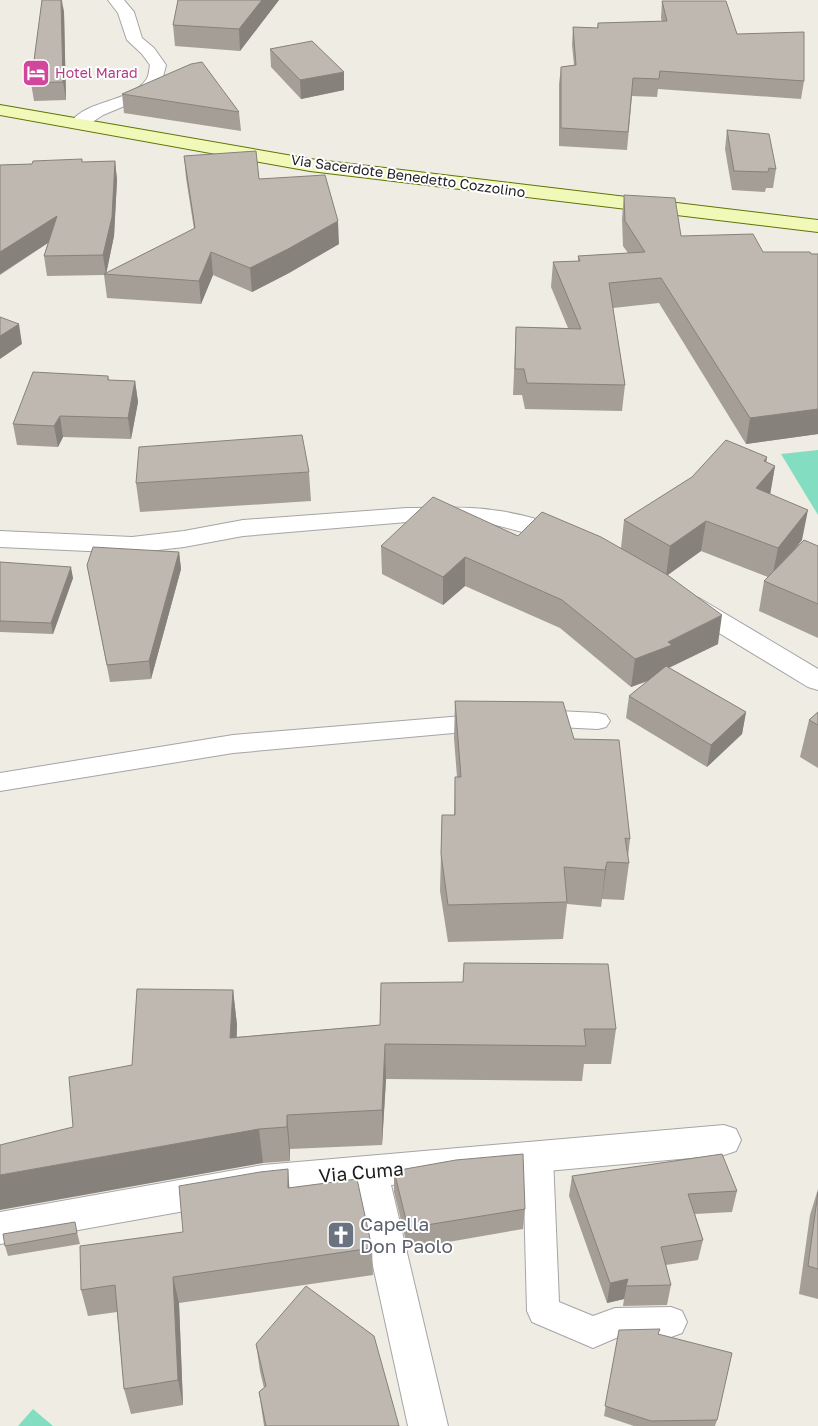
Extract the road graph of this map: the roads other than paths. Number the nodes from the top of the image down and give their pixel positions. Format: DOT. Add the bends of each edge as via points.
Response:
graph roads {
  1 [pos="116,0"];
  2 [pos="0,110"];
  3 [pos="79,123"];
  4 [pos="818,226"];
  5 [pos="0,539"];
  6 [pos="581,546"];
  7 [pos="675,595"];
  8 [pos="818,681"];
  9 [pos="598,721"];
  10 [pos="0,782"];
  11 [pos="724,1140"];
  12 [pos="538,1157"];
  13 [pos="370,1172"];
  14 [pos="0,1228"];
  15 [pos="671,1322"];
  16 [pos="428,1426"];
  1 -- 3 [label="street" via="126,12 135,40 158,65 154,81 142,92 86,115"];
  2 -- 3 [label="main road, Via Sacerdote Benedetto Cozzolino"];
  3 -- 4 [label="main road, Via Sacerdote Benedetto Cozzolino" via="310,165"];
  5 -- 6 [label="street" via="132,545 184,540 243,528 408,515 492,517 538,528"];
  7 -- 8 [label="street"];
  9 -- 10 [label="lane" via="536,718 233,744"];
  11 -- 12 [label="street, Via Cuma"];
  12 -- 13 [label="street, Via Cuma"];
  12 -- 15 [label="lane" via="543,1311 593,1332 615,1323"];
  13 -- 14 [label="street, Via Cuma" via="263,1181"];
  13 -- 16 [label="street"];
}
